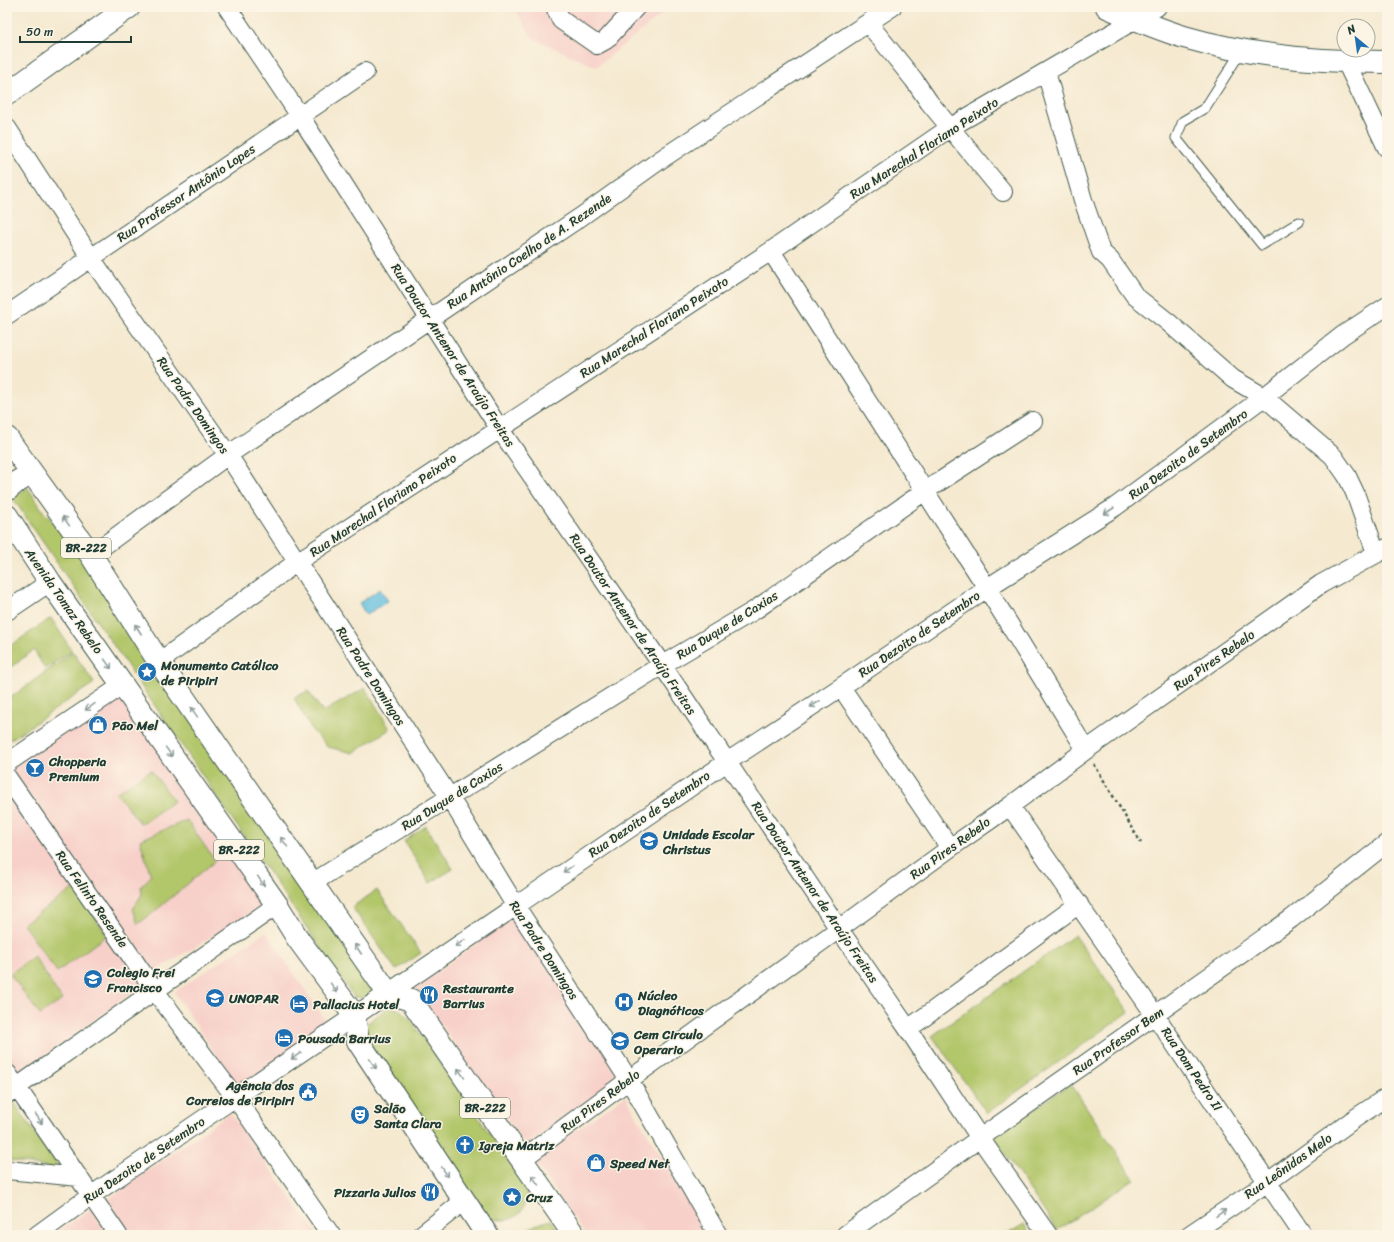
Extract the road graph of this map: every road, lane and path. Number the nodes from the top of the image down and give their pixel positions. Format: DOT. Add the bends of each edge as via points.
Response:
graph roads {
  1 [pos="129,7"];
  2 [pos="227,7"];
  3 [pos="555,7"];
  4 [pos="636,7"];
  5 [pos="892,7"];
  6 [pos="1107,7"];
  7 [pos="1158,7"];
  8 [pos="1137,20"];
  9 [pos="868,23"];
  10 [pos="1242,50"];
  11 [pos="1346,62"];
  12 [pos="1387,62"];
  13 [pos="365,72"];
  14 [pos="1046,72"];
  15 [pos="7,94"];
  16 [pos="300,116"];
  17 [pos="951,127"];
  18 [pos="7,128"];
  19 [pos="1387,148"];
  20 [pos="1003,192"];
  21 [pos="1299,222"];
  22 [pos="770,250"];
  23 [pos="91,258"];
  24 [pos="1387,306"];
  25 [pos="7,315"];
  26 [pos="430,319"];
  27 [pos="1264,397"];
  28 [pos="1033,421"];
  29 [pos="499,428"];
  30 [pos="7,440"];
  31 [pos="228,455"];
  32 [pos="31,474"];
  33 [pos="7,490"];
  34 [pos="925,491"];
  35 [pos="7,516"];
  36 [pos="1382,550"];
  37 [pos="91,555"];
  38 [pos="297,562"];
  39 [pos="50,582"];
  40 [pos="987,588"];
  41 [pos="7,611"];
  42 [pos="159,662"];
  43 [pos="662,665"];
  44 [pos="123,686"];
  45 [pos="841,687"];
  46 [pos="1086,750"];
  47 [pos="727,762"];
  48 [pos="7,763"];
  49 [pos="7,777"];
  50 [pos="450,798"];
  51 [pos="1010,806"];
  52 [pos="1141,843"];
  53 [pos="1387,843"];
  54 [pos="950,848"];
  55 [pos="312,883"];
  56 [pos="1079,904"];
  57 [pos="278,905"];
  58 [pos="514,905"];
  59 [pos="839,930"];
  60 [pos="155,991"];
  61 [pos="388,993"];
  62 [pos="354,1015"];
  63 [pos="1155,1015"];
  64 [pos="908,1029"];
  65 [pos="7,1073"];
  66 [pos="629,1080"];
  67 [pos="12,1090"];
  68 [pos="235,1097"];
  69 [pos="1387,1097"];
  70 [pos="980,1138"];
  71 [pos="521,1160"];
  72 [pos="7,1170"];
  73 [pos="79,1177"];
  74 [pos="1268,1182"];
  75 [pos="92,1195"];
  76 [pos="464,1201"];
  77 [pos="37,1235"];
  78 [pos="118,1235"];
  79 [pos="331,1235"];
  80 [pos="421,1235"];
  81 [pos="486,1235"];
  82 [pos="574,1235"];
  83 [pos="718,1235"];
  84 [pos="845,1235"];
  85 [pos="1048,1235"];
  86 [pos="1189,1235"];
  87 [pos="1303,1235"];
  1 -- 15 [label="main road"];
  2 -- 16 [label="street, Rua Doutor Antenor de Araújo Freitas"];
  3 -- 4 [label="street" via="561,20 597,45 606,40"];
  5 -- 9 [label="street, Rua Antônio Coelho de A. Rezende"];
  6 -- 8 [label="main road"];
  7 -- 8 [label="street, Rua Marechal Floriano Peixoto"];
  8 -- 10 [label="main road" via="1183,36"];
  8 -- 14 [label="street, Rua Marechal Floriano Peixoto"];
  9 -- 17 [label="street"];
  9 -- 26 [label="street, Rua Antônio Coelho de A. Rezende" via="660,160"];
  10 -- 11 [label="main road"];
  10 -- 21 [label="lane" via="1205,108 1182,121 1176,138 1262,245"];
  11 -- 12 [label="main road"];
  11 -- 19 [label="street"];
  13 -- 16 [label="street, Rua Professor Antônio Lopes"];
  14 -- 17 [label="street, Rua Marechal Floriano Peixoto"];
  14 -- 27 [label="street" via="1101,252 1110,260 1135,296 1233,380"];
  16 -- 23 [label="street, Rua Professor Antônio Lopes"];
  16 -- 26 [label="street, Rua Doutor Antenor de Araújo Freitas"];
  17 -- 20 [label="street"];
  17 -- 22 [label="street, Rua Marechal Floriano Peixoto"];
  18 -- 23 [label="street, Rua Padre Domingos"];
  22 -- 29 [label="street, Rua Marechal Floriano Peixoto"];
  22 -- 34 [label="street"];
  23 -- 25 [label="street, Rua Professor Antônio Lopes"];
  23 -- 31 [label="street, Rua Padre Domingos"];
  24 -- 27 [label="street, Rua Dezoito de Setembro" via="1343,335"];
  26 -- 29 [label="street, Rua Doutor Antenor de Araújo Freitas"];
  26 -- 31 [label="street, Rua Antônio Coelho de A. Rezende"];
  27 -- 36 [label="street" via="1333,456 1347,476"];
  27 -- 40 [label="street, Rua Dezoito de Setembro, one-way" via="1115,507"];
  28 -- 34 [label="street, Rua Duque de Caxias"];
  29 -- 38 [label="street, Rua Marechal Floriano Peixoto"];
  29 -- 43 [label="street, Rua Doutor Antenor de Araújo Freitas"];
  30 -- 32 [label="main road, BR-222"];
  31 -- 37 [label="street, Rua Antônio Coelho de A. Rezende"];
  31 -- 38 [label="street, Rua Padre Domingos"];
  32 -- 33 [label="main road"];
  37 -- 32 [label="main road, BR-222, one-way"];
  34 -- 40 [label="street"];
  34 -- 43 [label="street, Rua Duque de Caxias" via="755,610"];
  35 -- 39 [label="main road, Avenida Tomaz Rebelo / BR-222"];
  36 -- 46 [label="street, Rua Pires Rebelo" via="1320,584"];
  42 -- 37 [label="main road, BR-222, one-way"];
  38 -- 42 [label="street, Rua Marechal Floriano Peixoto"];
  38 -- 50 [label="street, Rua Padre Domingos"];
  39 -- 41 [label="street"];
  39 -- 44 [label="main road, Avenida Tomaz Rebelo / BR-222, one-way"];
  40 -- 45 [label="street, Rua Dezoito de Setembro"];
  40 -- 46 [label="street"];
  55 -- 42 [label="main road, BR-222, one-way"];
  43 -- 47 [label="street, Rua Doutor Antenor de Araújo Freitas"];
  43 -- 50 [label="street, Rua Duque de Caxias"];
  44 -- 48 [label="street, one-way"];
  44 -- 57 [label="main road, BR-222, one-way"];
  45 -- 47 [label="street, Rua Dezoito de Setembro, one-way"];
  45 -- 54 [label="street"];
  46 -- 51 [label="street, Rua Pires Rebelo"];
  46 -- 52 [label="path"];
  47 -- 58 [label="street, Rua Dezoito de Setembro, one-way"];
  47 -- 59 [label="street, Rua Doutor Antenor de Araújo Freitas"];
  49 -- 60 [label="street, Rua Felinto Resende"];
  50 -- 55 [label="street, Rua Duque de Caxias"];
  50 -- 58 [label="street, Rua Padre Domingos"];
  51 -- 54 [label="street, Rua Pires Rebelo"];
  51 -- 56 [label="street, Rua Dom Pedro II"];
  53 -- 63 [label="street, Rua Professor Bem" via="1291,919"];
  54 -- 59 [label="street, Rua Pires Rebelo"];
  61 -- 55 [label="main road, BR-222, one-way"];
  56 -- 63 [label="street, Rua Dom Pedro II"];
  56 -- 64 [label="street"];
  57 -- 60 [label="street"];
  57 -- 62 [label="main road, BR-222, one-way" via="298,939"];
  58 -- 61 [label="street, Rua Dezoito de Setembro, one-way"];
  58 -- 66 [label="street, Rua Padre Domingos"];
  59 -- 64 [label="street, Rua Doutor Antenor de Araújo Freitas"];
  59 -- 66 [label="street, Rua Pires Rebelo"];
  60 -- 67 [label="street"];
  60 -- 68 [label="street, Rua Felinto Resende"];
  61 -- 62 [label="street, Rua Dezoito de Setembro"];
  71 -- 61 [label="main road, BR-222, one-way" via="411,1000"];
  62 -- 68 [label="street, Rua Dezoito de Setembro, one-way"];
  62 -- 76 [label="main road, BR-222, one-way" via="358,1041"];
  63 -- 70 [label="street, Rua Professor Bem"];
  63 -- 74 [label="street, Rua Dom Pedro II"];
  64 -- 70 [label="street, Rua Doutor Antenor de Araújo Freitas"];
  65 -- 67 [label="street"];
  66 -- 71 [label="street, Rua Pires Rebelo"];
  66 -- 83 [label="street, Rua Padre Domingos"];
  67 -- 73 [label="street, one-way"];
  68 -- 75 [label="street, Rua Dezoito de Setembro"];
  68 -- 79 [label="street, Rua Felinto Resende"];
  69 -- 74 [label="street, Rua Leônidas Melo"];
  70 -- 84 [label="street, Rua Professor Bem"];
  70 -- 85 [label="street, Rua Doutor Antenor de Araújo Freitas"];
  82 -- 71 [label="main road, BR-222, one-way"];
  72 -- 73 [label="street"];
  73 -- 75 [label="street"];
  86 -- 74 [label="street, Rua Leônidas Melo, one-way"];
  74 -- 87 [label="street, Rua Dom Pedro II"];
  75 -- 77 [label="street, Rua Dezoito de Setembro"];
  75 -- 78 [label="street"];
  76 -- 80 [label="street"];
  76 -- 81 [label="main road, BR-222"];
}
